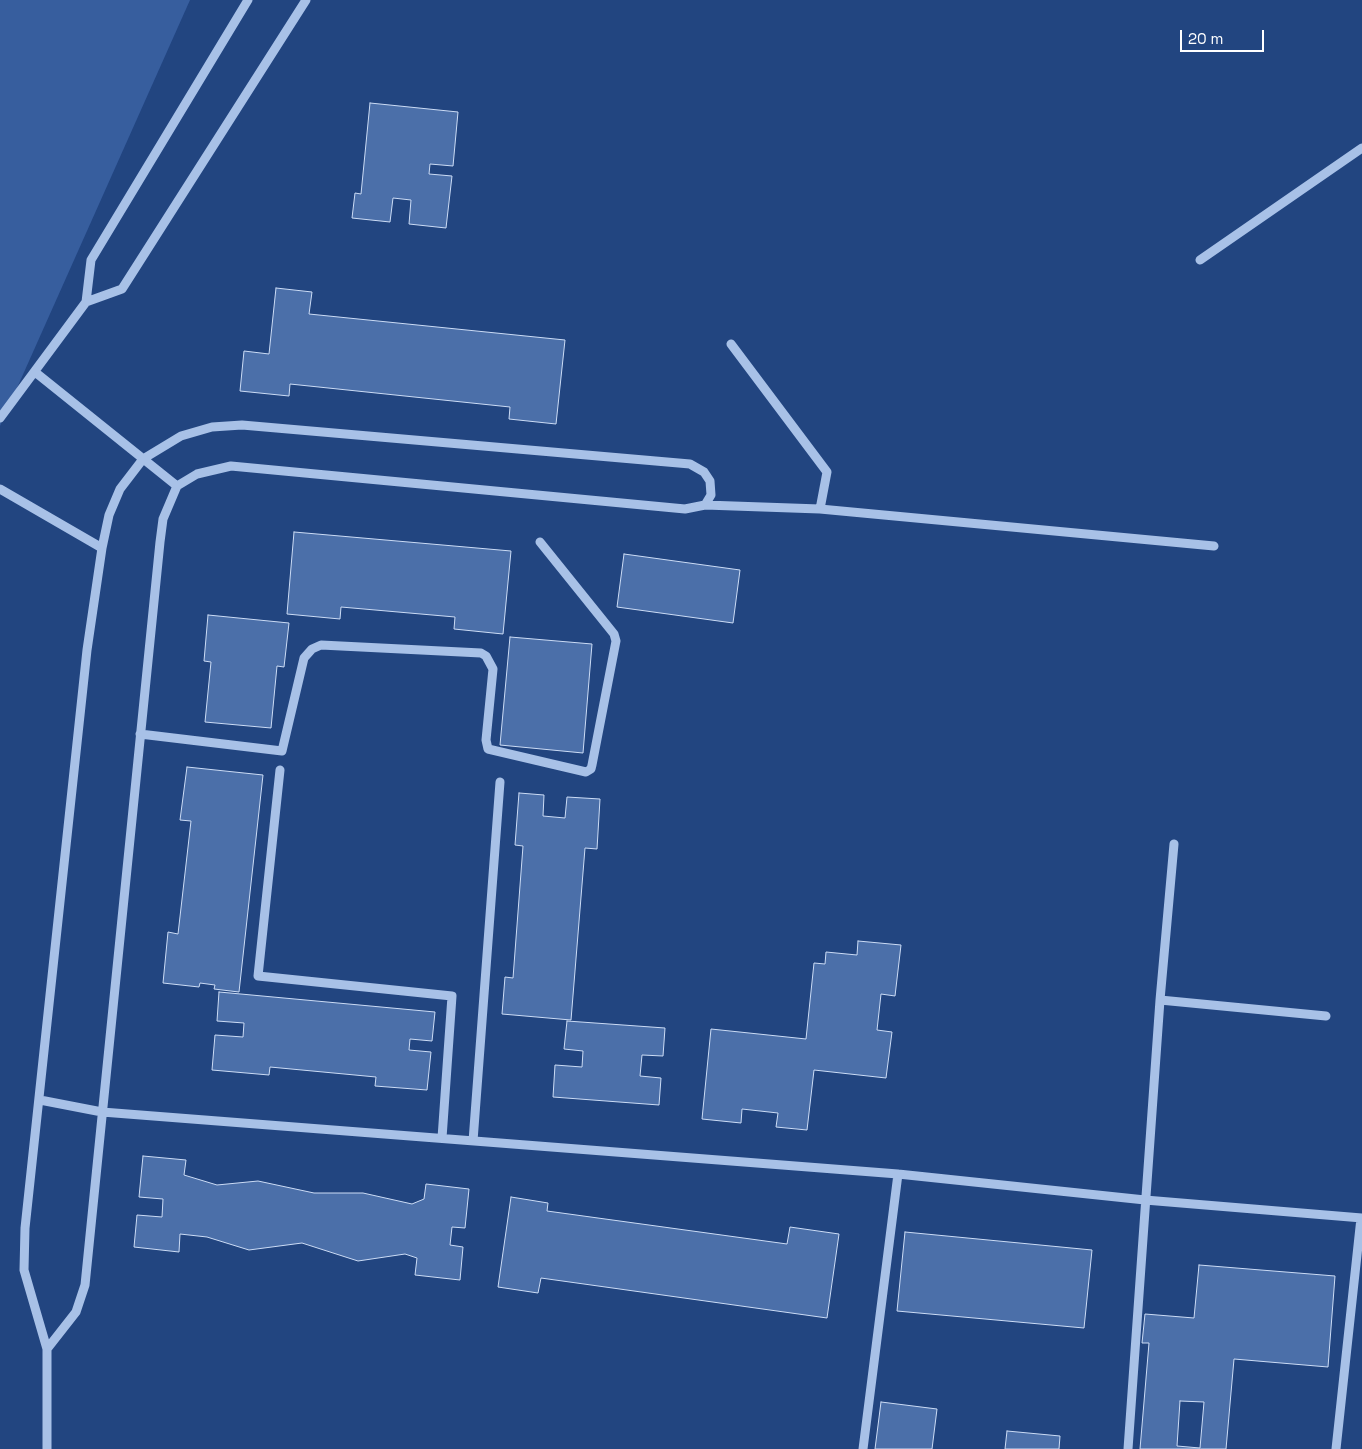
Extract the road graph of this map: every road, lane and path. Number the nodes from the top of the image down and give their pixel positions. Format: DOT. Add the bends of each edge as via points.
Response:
graph roads {
  1 [pos="248,0"];
  2 [pos="306,0"];
  3 [pos="1362,148"];
  4 [pos="1200,260"];
  5 [pos="86,302"];
  6 [pos="731,344"];
  7 [pos="35,372"];
  8 [pos="0,418"];
  9 [pos="143,459"];
  10 [pos="177,486"];
  11 [pos="0,489"];
  12 [pos="705,505"];
  13 [pos="820,509"];
  14 [pos="540,542"];
  15 [pos="1214,546"];
  16 [pos="102,548"];
  17 [pos="140,734"];
  18 [pos="280,770"];
  19 [pos="500,782"];
  20 [pos="1174,844"];
  21 [pos="1160,1000"];
  22 [pos="1326,1016"];
  23 [pos="40,1100"];
  24 [pos="102,1112"];
  25 [pos="442,1138"];
  26 [pos="474,1141"];
  27 [pos="898,1174"];
  28 [pos="1145,1200"];
  29 [pos="1362,1218"];
  30 [pos="47,1349"];
  31 [pos="47,1449"];
  32 [pos="862,1449"];
  33 [pos="1128,1449"];
  34 [pos="1336,1449"];
  1 -- 5 [label="street" via="91,260"];
  2 -- 5 [label="street" via="122,289"];
  3 -- 4 [label="street"];
  5 -- 7 [label="street"];
  6 -- 13 [label="street" via="827,472"];
  7 -- 8 [label="street"];
  7 -- 9 [label="street"];
  9 -- 10 [label="street"];
  9 -- 12 [label="street" via="181,436 242,425 690,464 704,472 710,481 711,495"];
  9 -- 16 [label="street" via="120,489 109,515"];
  10 -- 12 [label="street" via="197,474 231,466 685,508"];
  10 -- 17 [label="street" via="163,519"];
  11 -- 16 [label="street"];
  12 -- 13 [label="street"];
  13 -- 15 [label="street"];
  14 -- 17 [label="street" via="614,634 616,641 592,765 586,772 488,749 486,740 493,669 481,653 320,645 304,658 282,750"];
  16 -- 23 [label="street" via="87,650"];
  17 -- 24 [label="street"];
  18 -- 25 [label="street" via="258,976 452,996"];
  19 -- 26 [label="street"];
  20 -- 21 [label="street"];
  21 -- 22 [label="street"];
  21 -- 28 [label="street"];
  23 -- 24 [label="street"];
  23 -- 30 [label="street" via="25,1228 24,1270"];
  24 -- 25 [label="street"];
  24 -- 30 [label="street" via="85,1285 76,1312"];
  25 -- 26 [label="street"];
  26 -- 27 [label="street"];
  27 -- 28 [label="street"];
  27 -- 32 [label="street"];
  28 -- 29 [label="street"];
  28 -- 33 [label="street"];
  29 -- 34 [label="street"];
  30 -- 31 [label="street"];
}
